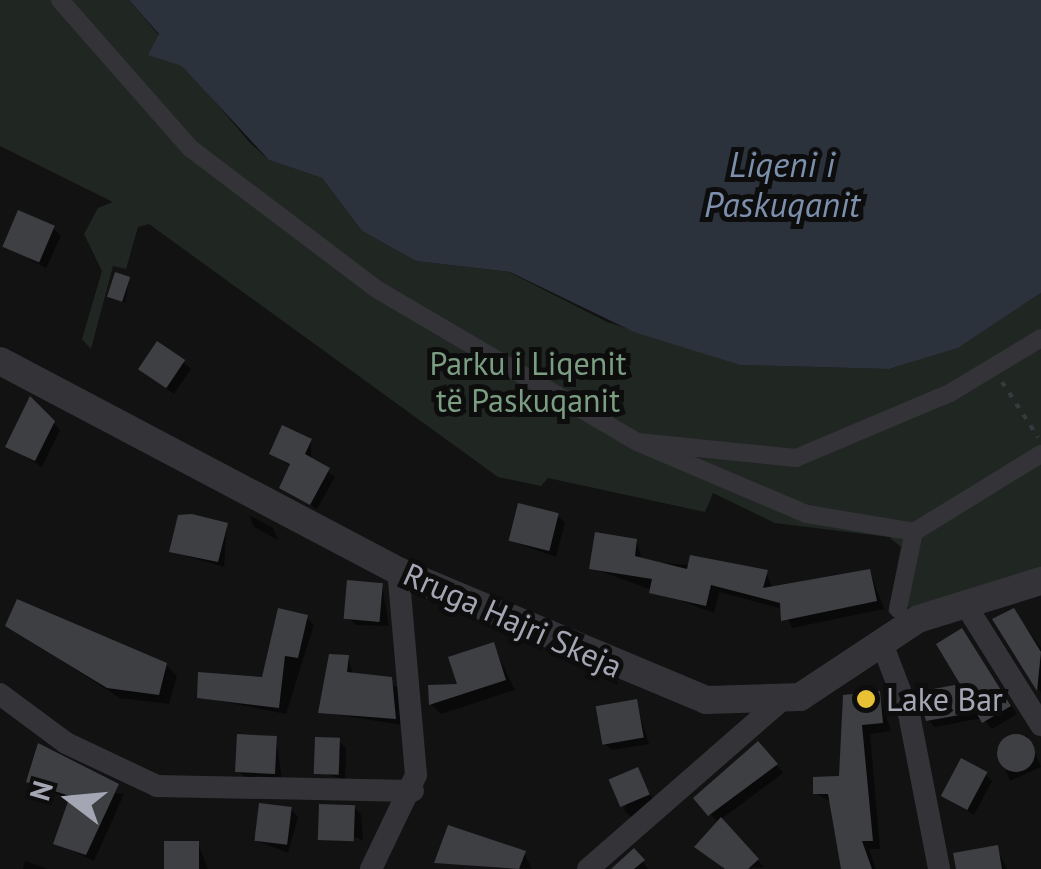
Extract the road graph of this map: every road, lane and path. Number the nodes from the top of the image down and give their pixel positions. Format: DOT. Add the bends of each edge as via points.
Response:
graph roads {
  1 [pos="60,0"];
  2 [pos="1041,338"];
  3 [pos="0,361"];
  4 [pos="992,368"];
  5 [pos="1041,440"];
  6 [pos="637,442"];
  7 [pos="1041,454"];
  8 [pos="914,532"];
  9 [pos="398,571"];
  10 [pos="1041,581"];
  11 [pos="965,604"];
  12 [pos="894,629"];
  13 [pos="0,694"];
  14 [pos="778,703"];
  15 [pos="1041,725"];
  16 [pos="413,791"];
  17 [pos="371,869"];
  18 [pos="588,869"];
  19 [pos="939,869"];
  1 -- 6 [label="street" via="190,148 335,261"];
  2 -- 4 [label="street"];
  3 -- 9 [label="street, Rruga Hajri Skeja"];
  4 -- 5 [label="path"];
  4 -- 6 [label="street" via="796,458"];
  6 -- 8 [label="street" via="806,514"];
  7 -- 8 [label="street"];
  8 -- 12 [label="street"];
  9 -- 14 [label="street, Rruga Hajri Skeja" via="667,687 740,706"];
  9 -- 16 [label="street"];
  10 -- 11 [label="street, Rruga Hajri Skeja"];
  11 -- 12 [label="street, Rruga Hajri Skeja"];
  11 -- 15 [label="street"];
  12 -- 14 [label="street, Rruga Hajri Skeja"];
  12 -- 19 [label="street"];
  13 -- 16 [label="street" via="66,743 157,786"];
  14 -- 18 [label="street"];
  16 -- 17 [label="street"];
}
